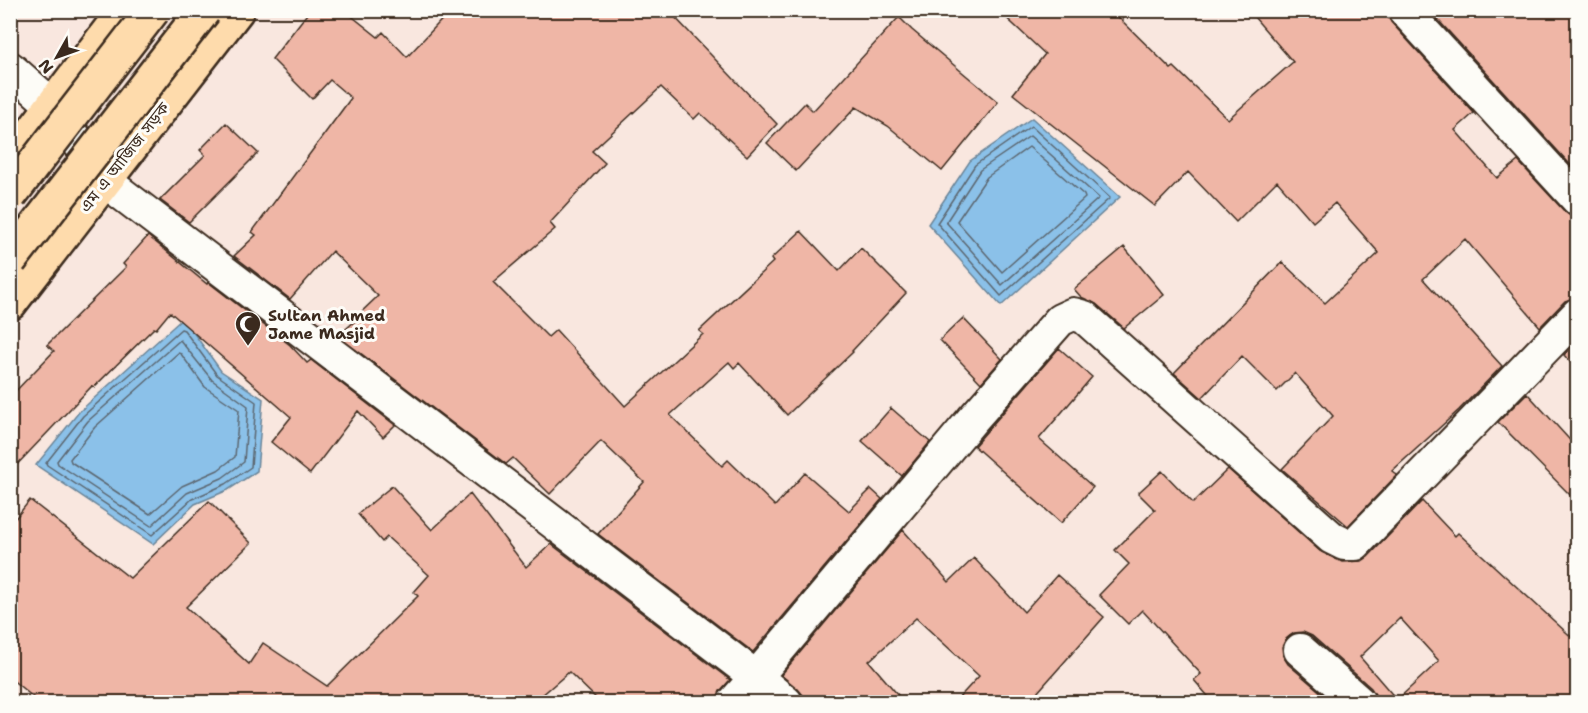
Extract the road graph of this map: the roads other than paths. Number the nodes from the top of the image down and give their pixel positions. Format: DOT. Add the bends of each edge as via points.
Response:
graph roads {
  1 [pos="125,10"];
  2 [pos="153,10"];
  3 [pos="204,10"];
  4 [pos="237,10"];
  5 [pos="1404,10"];
  6 [pos="10,68"];
  7 [pos="54,107"];
  8 [pos="10,162"];
  9 [pos="105,181"];
  10 [pos="10,195"];
  11 [pos="1578,200"];
  12 [pos="10,260"];
  13 [pos="10,303"];
  14 [pos="1578,314"];
  15 [pos="1300,650"];
  16 [pos="756,677"];
  17 [pos="734,702"];
  18 [pos="786,702"];
  19 [pos="1359,702"];
  1 -- 7 [label="main road"];
  2 -- 10 [label="main road, bridge"];
  3 -- 12 [label="main road, bridge"];
  4 -- 9 [label="main road, এম এ আজিজ সড়ক"];
  5 -- 11 [label="street"];
  6 -- 7 [label="street"];
  7 -- 8 [label="main road"];
  7 -- 9 [label="street"];
  9 -- 13 [label="main road, এম এ আজিজ সড়ক"];
  9 -- 16 [label="street"];
  14 -- 16 [label="street" via="1354,544 1344,544 1332,538 1084,317 1073,314 1060,320 972,420"];
  15 -- 19 [label="street"];
  16 -- 17 [label="street"];
  16 -- 18 [label="street"];
}
